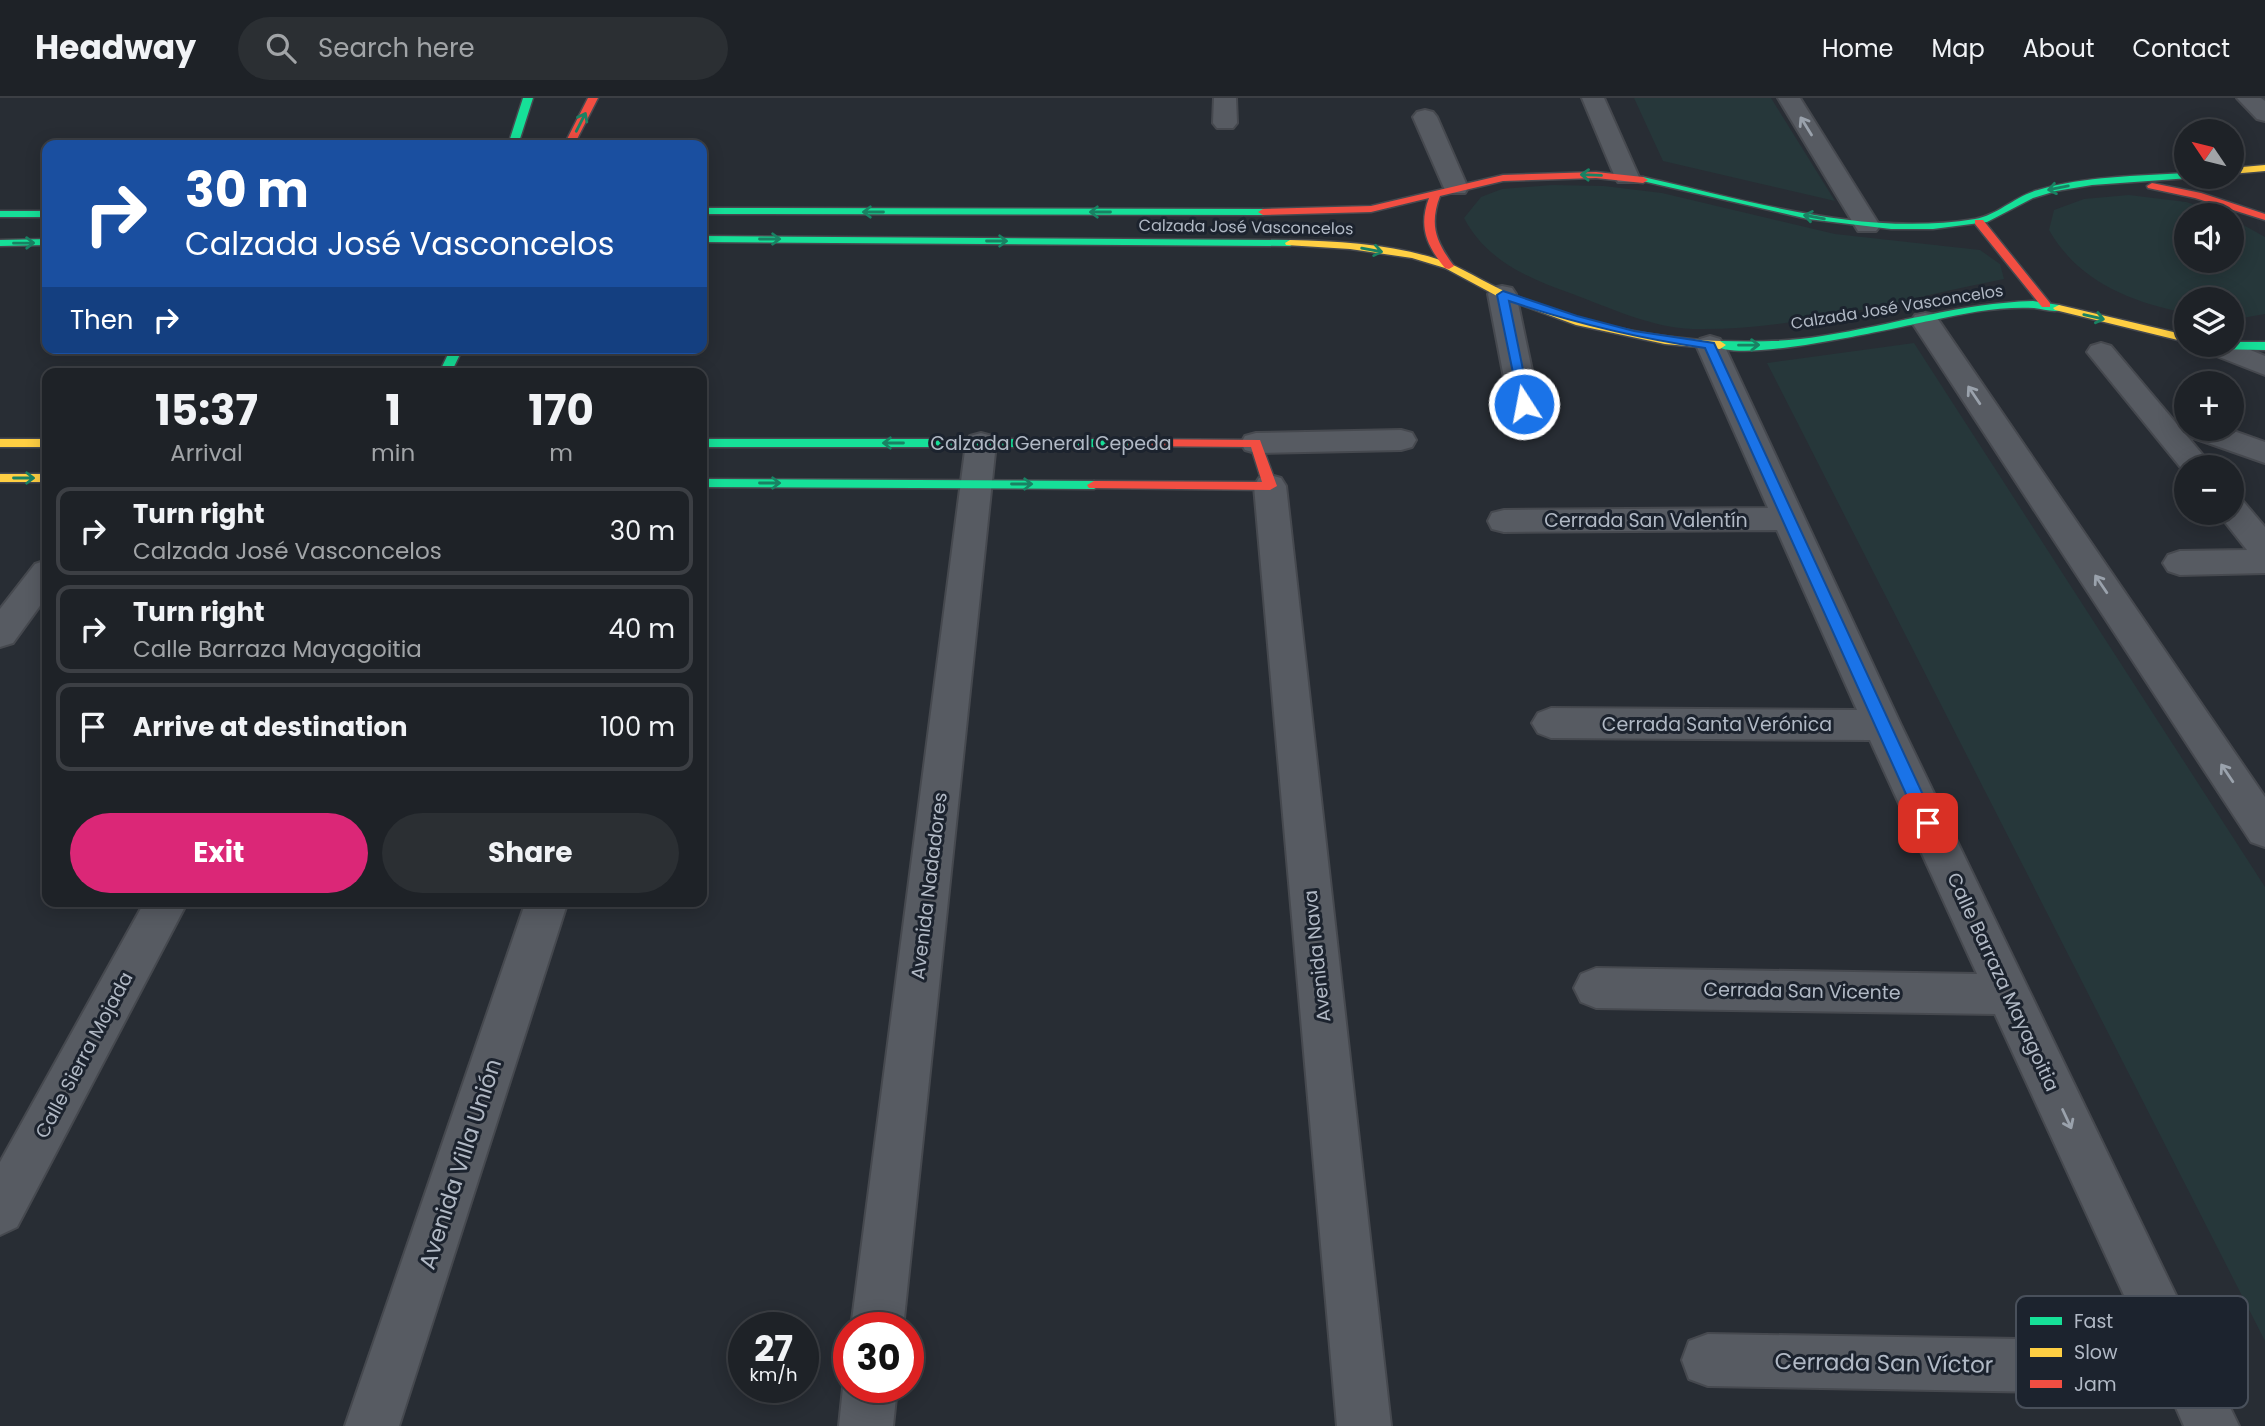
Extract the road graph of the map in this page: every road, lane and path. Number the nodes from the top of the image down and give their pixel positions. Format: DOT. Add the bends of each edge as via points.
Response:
graph roads {
  1 [pos="528,98"];
  2 [pos="593,98"];
  3 [pos="1225,98"];
  4 [pos="1592,98"];
  5 [pos="1789,98"];
  6 [pos="2248,98"];
  7 [pos="2265,114"];
  8 [pos="1425,117"];
  9 [pos="1225,123"];
  10 [pos="515,140"];
  11 [pos="572,140"];
  12 [pos="2265,169"];
  13 [pos="2244,170"];
  14 [pos="1628,177"];
  15 [pos="2174,177"];
  16 [pos="2126,182"];
  17 [pos="1446,191"];
  18 [pos="707,211"];
  19 [pos="0,214"];
  20 [pos="42,214"];
  21 [pos="2265,217"];
  22 [pos="1979,222"];
  23 [pos="1867,226"];
  24 [pos="707,239"];
  25 [pos="42,242"];
  26 [pos="0,243"];
  27 [pos="1449,266"];
  28 [pos="1503,295"];
  29 [pos="2046,305"];
  30 [pos="1925,321"];
  31 [pos="2174,336"];
  32 [pos="1710,345"];
  33 [pos="2244,346"];
  34 [pos="2265,346"];
  35 [pos="2101,352"];
  36 [pos="2242,357"];
  37 [pos="2265,366"];
  38 [pos="1524,404"];
  39 [pos="2150,411"];
  40 [pos="2174,420"];
  41 [pos="1401,440"];
  42 [pos="2232,441"];
  43 [pos="0,443"];
  44 [pos="42,443"];
  45 [pos="707,443"];
  46 [pos="981,443"];
  47 [pos="1256,443"];
  48 [pos="2265,453"];
  49 [pos="2187,455"];
  50 [pos="0,478"];
  51 [pos="42,478"];
  52 [pos="707,483"];
  53 [pos="977,484"];
  54 [pos="1270,486"];
  55 [pos="1789,519"];
  56 [pos="1504,521"];
  57 [pos="2244,524"];
  58 [pos="2265,549"];
  59 [pos="2265,561"];
  60 [pos="2179,563"];
  61 [pos="42,579"];
  62 [pos="0,634"];
  63 [pos="1551,723"];
  64 [pos="1882,725"];
  65 [pos="2265,830"];
  66 [pos="164,907"];
  67 [pos="545,907"];
  68 [pos="1596,988"];
  69 [pos="2008,994"];
  70 [pos="0,1210"];
  71 [pos="2151,1296"];
  72 [pos="879,1312"];
  73 [pos="1708,1360"];
  74 [pos="2016,1365"];
  75 [pos="868,1403"];
  76 [pos="2204,1408"];
  77 [pos="372,1426"];
  78 [pos="866,1426"];
  79 [pos="1364,1426"];
  80 [pos="2212,1426"];
  1 -- 10 [label="street"];
  11 -- 2 [label="street, one-way"];
  3 -- 9 [label="street"];
  4 -- 14 [label="street"];
  23 -- 5 [label="street, one-way"];
  6 -- 7 [label="street"];
  8 -- 17 [label="street"];
  12 -- 13 [label="street"];
  14 -- 17 [label="street, Calzada José Vasconcelos, one-way" via="1548,174"];
  23 -- 14 [label="street, Calzada José Vasconcelos, one-way"];
  15 -- 16 [label="street, Calzada José Vasconcelos"];
  16 -- 21 [label="street" via="2197,195"];
  16 -- 22 [label="street, Calzada José Vasconcelos, one-way" via="2036,193"];
  17 -- 18 [label="street, Calzada José Vasconcelos, one-way" via="1371,209 1307,212"];
  17 -- 27 [label="street" via="1427,213 1425,229 1430,246"];
  19 -- 20 [label="street"];
  22 -- 23 [label="street, Calzada José Vasconcelos"];
  22 -- 29 [label="street"];
  24 -- 27 [label="street, Calzada José Vasconcelos, one-way" via="1311,243 1368,248"];
  26 -- 25 [label="street, one-way"];
  27 -- 28 [label="street, Calzada José Vasconcelos"];
  28 -- 32 [label="street, Calzada José Vasconcelos" via="1634,334"];
  28 -- 38 [label="street"];
  29 -- 30 [label="street, Calzada José Vasconcelos" via="1984,308"];
  29 -- 31 [label="street, Calzada José Vasconcelos, one-way"];
  32 -- 30 [label="street, Calzada José Vasconcelos, one-way" via="1821,340"];
  65 -- 30 [label="street, one-way"];
  32 -- 55 [label="street, Calle Barraza Mayagoitia"];
  33 -- 34 [label="street"];
  35 -- 39 [label="street"];
  36 -- 37 [label="street"];
  39 -- 40 [label="street"];
  39 -- 49 [label="street"];
  41 -- 47 [label="street, Calzada General Cepeda"];
  42 -- 48 [label="street"];
  43 -- 44 [label="street"];
  46 -- 45 [label="street, Calzada General Cepeda, one-way"];
  46 -- 47 [label="street, Calzada General Cepeda"];
  46 -- 53 [label="street, Avenida Nadadores"];
  47 -- 54 [label="street"];
  50 -- 51 [label="street, one-way"];
  52 -- 53 [label="street, one-way"];
  53 -- 54 [label="street, one-way"];
  53 -- 72 [label="street, Avenida Nadadores"];
  54 -- 79 [label="street, Avenida Nava"];
  55 -- 56 [label="street, Cerrada San Valentín"];
  55 -- 64 [label="street, Calle Barraza Mayagoitia"];
  57 -- 58 [label="street"];
  59 -- 60 [label="street"];
  61 -- 62 [label="street"];
  63 -- 64 [label="street, Cerrada Santa Verónica"];
  64 -- 69 [label="street, Calle Barraza Mayagoitia"];
  66 -- 70 [label="street, Calle Sierra Mojada"];
  67 -- 77 [label="street, Avenida Villa Unión"];
  68 -- 69 [label="street, Cerrada San Vicente"];
  69 -- 71 [label="street, Calle Barraza Mayagoitia, one-way"];
  73 -- 74 [label="street, Cerrada San Víctor"];
  75 -- 78 [label="street"];
  76 -- 80 [label="street, Calle Barraza Mayagoitia"];
}
